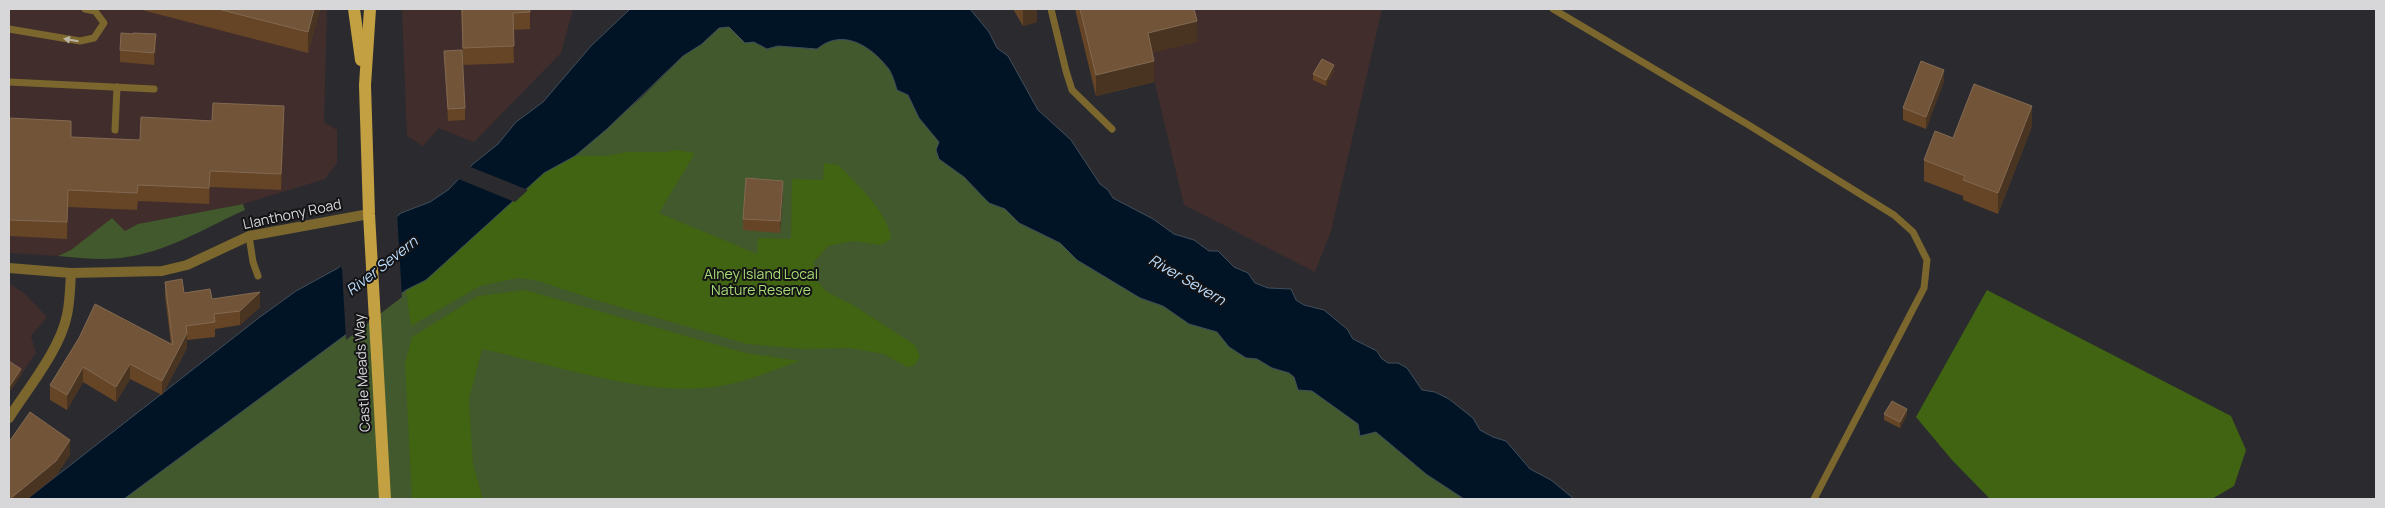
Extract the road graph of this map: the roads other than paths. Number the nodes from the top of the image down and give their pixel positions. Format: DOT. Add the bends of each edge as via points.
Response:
graph roads {
  1 [pos="85,9"];
  2 [pos="354,9"];
  3 [pos="370,9"];
  4 [pos="1051,9"];
  5 [pos="1553,9"];
  6 [pos="9,29"];
  7 [pos="9,82"];
  8 [pos="365,85"];
  9 [pos="117,87"];
  10 [pos="154,89"];
  11 [pos="1112,128"];
  12 [pos="115,130"];
  13 [pos="369,216"];
  14 [pos="249,236"];
  15 [pos="9,268"];
  16 [pos="71,273"];
  17 [pos="258,276"];
  18 [pos="9,418"];
  19 [pos="385,499"];
  20 [pos="1814,499"];
  1 -- 6 [label="lane, one-way" via="96,11 104,24 94,38 80,41"];
  2 -- 8 [label="main road"];
  3 -- 8 [label="main road"];
  4 -- 11 [label="lane" via="1072,90"];
  5 -- 20 [label="lane" via="1894,215 1913,232 1927,260 1924,288"];
  7 -- 9 [label="lane"];
  8 -- 13 [label="main road"];
  9 -- 10 [label="lane"];
  9 -- 12 [label="lane"];
  13 -- 14 [label="street, Llanthony Road"];
  13 -- 19 [label="main road, Castle Meads Way"];
  14 -- 16 [label="street, Llanthony Road" via="187,264 162,271"];
  14 -- 17 [label="lane"];
  15 -- 16 [label="street, Llanthony Road"];
  16 -- 18 [label="street" via="68,314 63,330"];
}
